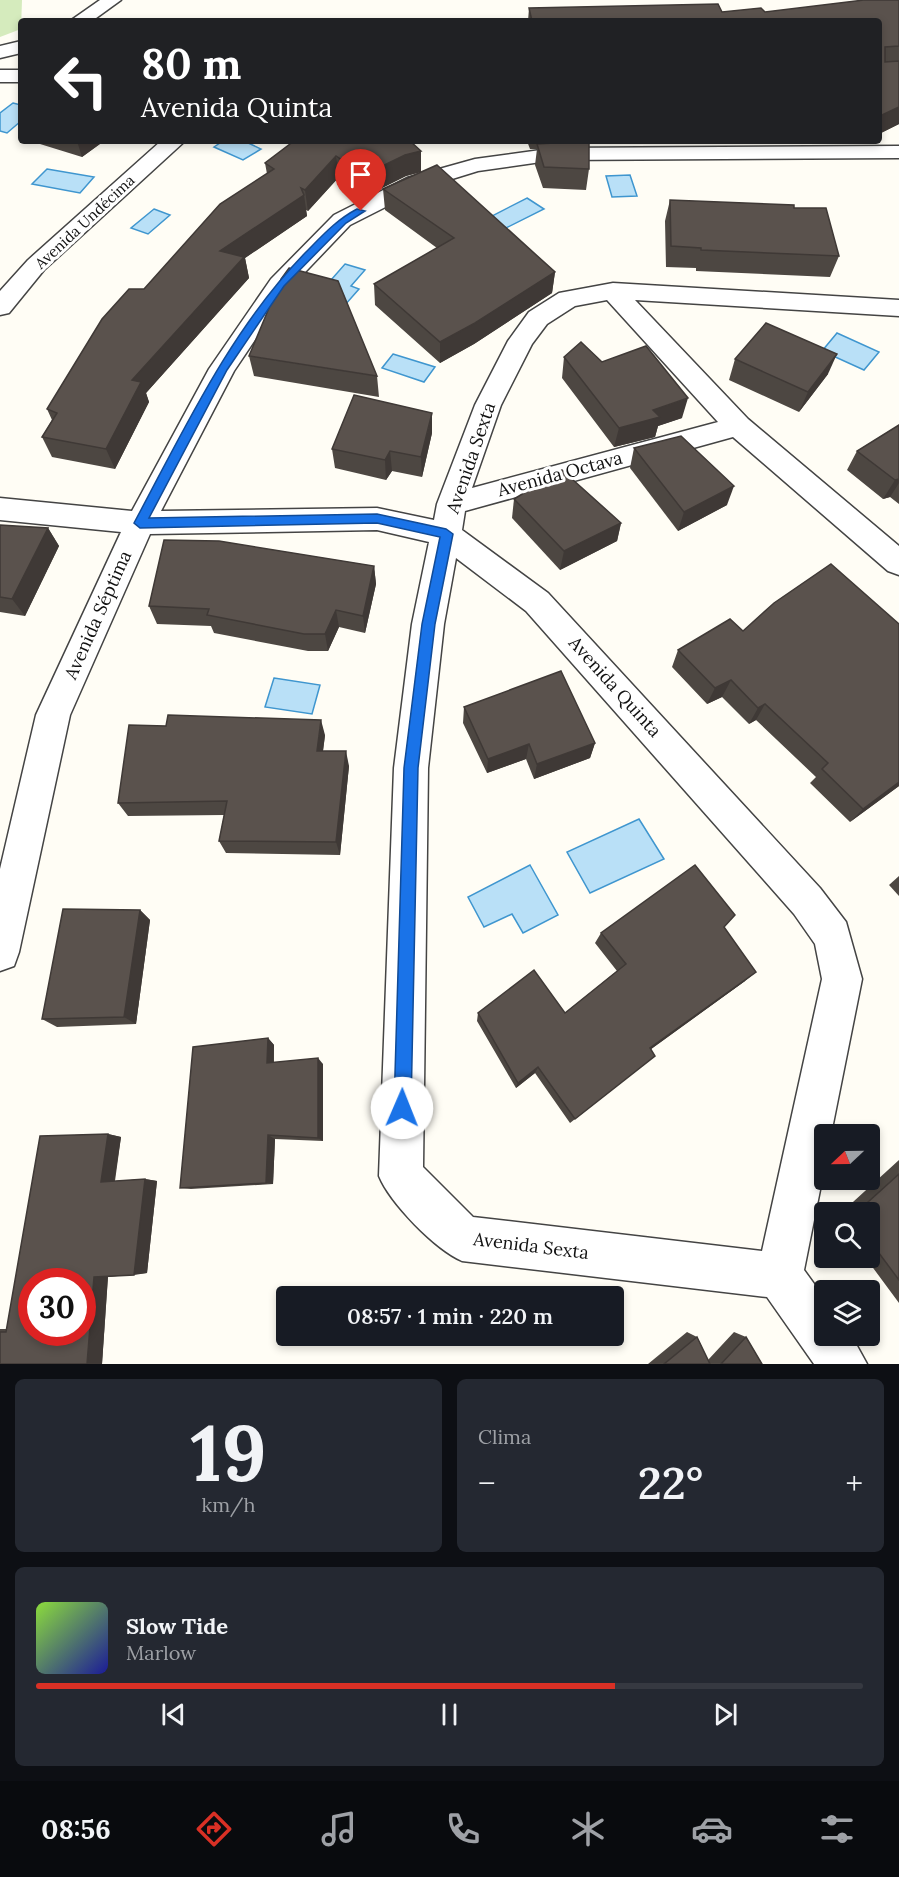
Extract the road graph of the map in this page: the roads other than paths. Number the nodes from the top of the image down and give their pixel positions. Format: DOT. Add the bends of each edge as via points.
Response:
graph roads {
  1 [pos="112,0"];
  2 [pos="84,18"];
  3 [pos="171,144"];
  4 [pos="899,152"];
  5 [pos="613,291"];
  6 [pos="0,307"];
  7 [pos="897,307"];
  8 [pos="738,426"];
  9 [pos="0,509"];
  10 [pos="449,519"];
  11 [pos="140,523"];
  12 [pos="899,563"];
  13 [pos="0,952"];
  14 [pos="780,1276"];
  15 [pos="843,1364"];
  1 -- 2 [label="street"];
  3 -- 6 [label="street, Avenida Undécima" via="36,265"];
  4 -- 11 [label="street, Avenida Séptima" via="555,154 475,165 415,183 342,220 280,284 222,369"];
  5 -- 7 [label="street, Avenida Sexta"];
  5 -- 8 [label="street"];
  5 -- 10 [label="street, Avenida Sexta" via="568,299 538,318 521,341 488,405"];
  8 -- 10 [label="street, Avenida Octava"];
  8 -- 12 [label="street"];
  9 -- 11 [label="street, Avenida Quinta"];
  10 -- 11 [label="street, Avenida Quinta"];
  10 -- 14 [label="street, Avenida Quinta" via="537,602 807,901 832,936 842,979"];
  10 -- 14 [label="street, Avenida Sexta" via="428,624 411,768 401,1176 462,1238"];
  11 -- 13 [label="street, Avenida Séptima" via="53,715"];
  14 -- 15 [label="street"];
}
